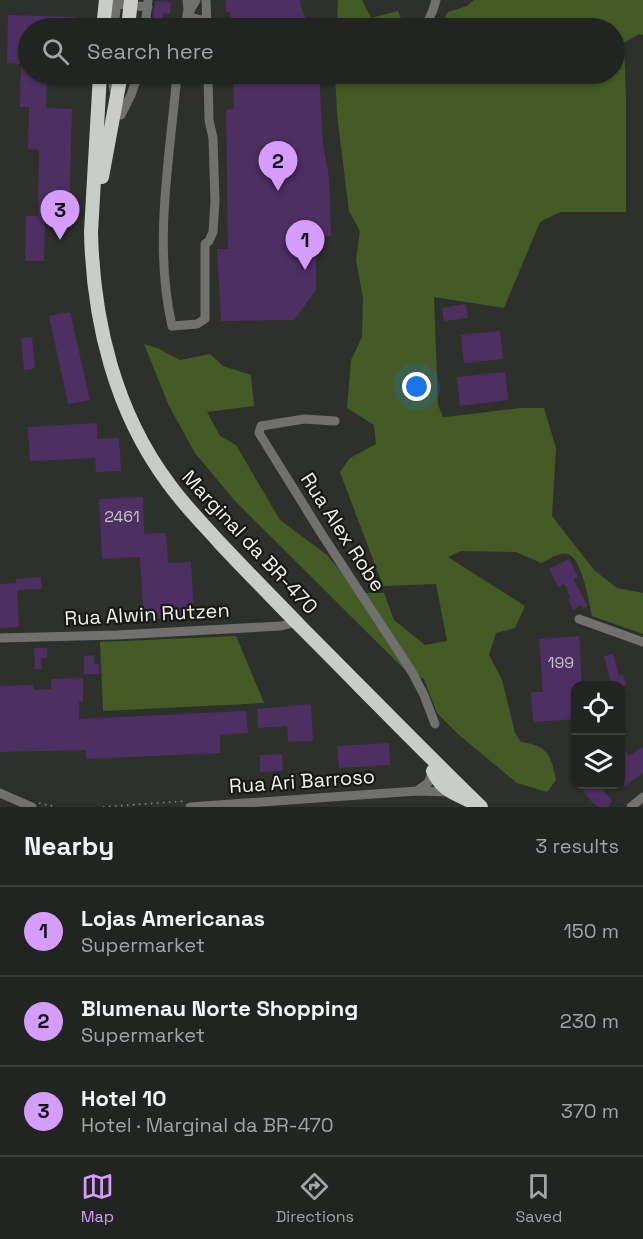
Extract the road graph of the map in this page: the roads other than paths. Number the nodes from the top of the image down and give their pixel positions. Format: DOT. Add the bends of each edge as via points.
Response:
graph roads {
  1 [pos="187,0"];
  2 [pos="196,0"];
  3 [pos="206,0"];
  4 [pos="436,0"];
  5 [pos="113,1"];
  6 [pos="131,3"];
  7 [pos="148,4"];
  8 [pos="187,16"];
  9 [pos="107,18"];
  10 [pos="114,18"];
  11 [pos="129,18"];
  12 [pos="194,18"];
  13 [pos="207,18"];
  14 [pos="429,18"];
  15 [pos="99,84"];
  16 [pos="113,84"];
  17 [pos="119,84"];
  18 [pos="135,84"];
  19 [pos="176,84"];
  20 [pos="208,84"];
  21 [pos="117,99"];
  22 [pos="91,232"];
  23 [pos="335,421"];
  24 [pos="579,619"];
  25 [pos="294,620"];
  26 [pos="0,638"];
  27 [pos="643,642"];
  28 [pos="435,724"];
  29 [pos="426,751"];
  30 [pos="433,771"];
  31 [pos="417,791"];
  32 [pos="450,792"];
  33 [pos="0,793"];
  34 [pos="643,798"];
  35 [pos="32,807"];
  36 [pos="190,807"];
  37 [pos="480,807"];
  38 [pos="631,807"];
  1 -- 8 [label="street"];
  2 -- 8 [label="street"];
  3 -- 13 [label="street"];
  4 -- 14 [label="street"];
  5 -- 6 [label="street"];
  5 -- 9 [label="highway"];
  5 -- 10 [label="street"];
  6 -- 7 [label="street"];
  6 -- 11 [label="highway"];
  8 -- 12 [label="street"];
  15 -- 22 [label="highway, Marginal da BR-470"];
  16 -- 21 [label="street"];
  17 -- 21 [label="highway"];
  18 -- 21 [label="street" via="121,115"];
  19 -- 20 [label="street" via="163,236 164,278 172,326 197,324 205,319 204,244 213,232 215,201"];
  21 -- 22 [label="highway"];
  22 -- 25 [label="highway, Marginal da BR-470" via="99,321 111,368 140,438 190,511"];
  23 -- 28 [label="street, Rua Alex Robe" via="304,419 261,426 259,433 412,672"];
  24 -- 27 [label="street"];
  25 -- 26 [label="street, Rua Alwin Rutzen" via="281,626"];
  25 -- 29 [label="highway, Marginal da BR-470"];
  29 -- 30 [label="street, Marginal da BR-470"];
  29 -- 37 [label="highway, Marginal da BR-470"];
  30 -- 31 [label="street" via="428,783"];
  30 -- 32 [label="highway"];
  31 -- 32 [label="street, Rua Ari Barroso"];
  31 -- 36 [label="street, Rua Ari Barroso"];
  32 -- 37 [label="highway"];
  33 -- 35 [label="street"];
  34 -- 38 [label="street"];
}
